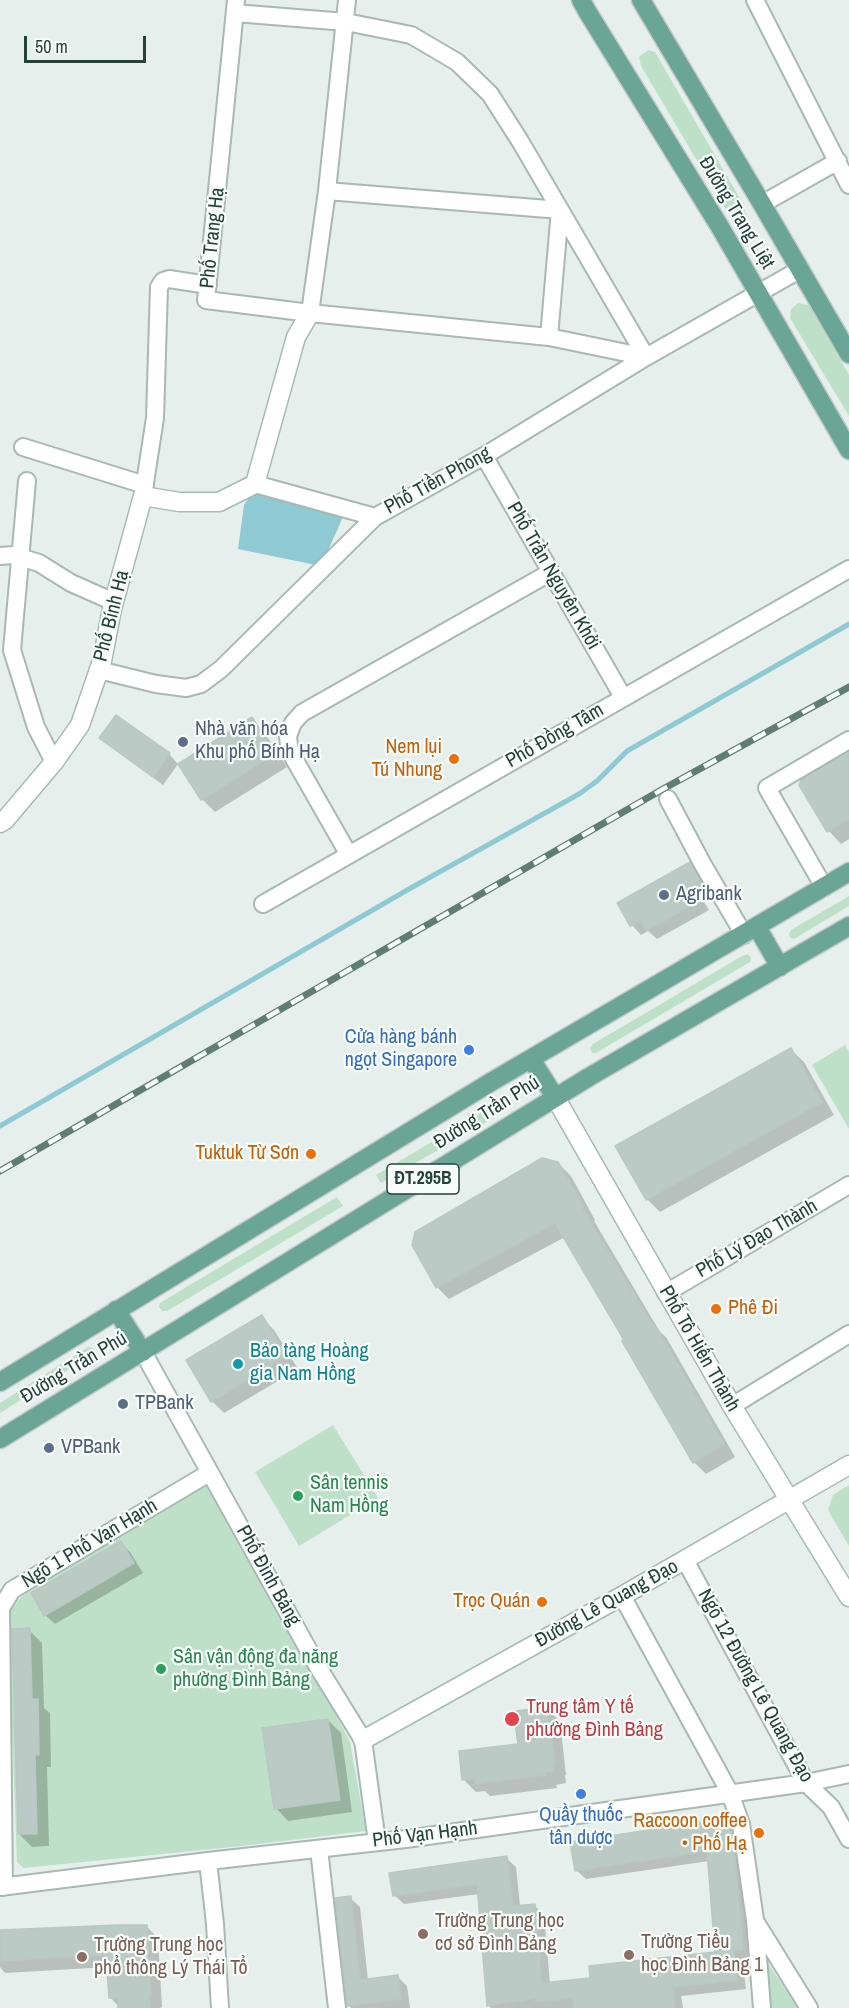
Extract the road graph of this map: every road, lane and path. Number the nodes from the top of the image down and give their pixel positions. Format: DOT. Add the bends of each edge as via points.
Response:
graph roads {
  1 [pos="347,0"];
  2 [pos="581,0"];
  3 [pos="641,0"];
  4 [pos="755,0"];
  5 [pos="236,6"];
  6 [pos="346,22"];
  7 [pos="845,172"];
  8 [pos="327,191"];
  9 [pos="762,204"];
  10 [pos="560,210"];
  11 [pos="800,270"];
  12 [pos="208,285"];
  13 [pos="758,295"];
  14 [pos="310,313"];
  15 [pos="549,337"];
  16 [pos="849,354"];
  17 [pos="646,357"];
  18 [pos="23,447"];
  19 [pos="849,450"];
  20 [pos="484,456"];
  21 [pos="27,481"];
  22 [pos="255,484"];
  23 [pos="144,491"];
  24 [pos="375,517"];
  25 [pos="0,556"];
  26 [pos="20,557"];
  27 [pos="849,569"];
  28 [pos="551,572"];
  29 [pos="114,602"];
  30 [pos="99,670"];
  31 [pos="623,697"];
  32 [pos="849,740"];
  33 [pos="54,762"];
  34 [pos="668,799"];
  35 [pos="0,823"];
  36 [pos="349,855"];
  37 [pos="849,872"];
  38 [pos="824,887"];
  39 [pos="263,904"];
  40 [pos="849,926"];
  41 [pos="750,931"];
  42 [pos="780,967"];
  43 [pos="531,1059"];
  44 [pos="555,1097"];
  45 [pos="849,1185"];
  46 [pos="666,1293"];
  47 [pos="117,1310"];
  48 [pos="849,1334"];
  49 [pos="143,1352"];
  50 [pos="0,1382"];
  51 [pos="732,1406"];
  52 [pos="0,1439"];
  53 [pos="849,1465"];
  54 [pos="209,1473"];
  55 [pos="790,1500"];
  56 [pos="685,1560"];
  57 [pos="622,1596"];
  58 [pos="849,1597"];
  59 [pos="363,1740"];
  60 [pos="849,1774"];
  61 [pos="806,1783"];
  62 [pos="730,1793"];
  63 [pos="849,1839"];
  64 [pos="377,1842"];
  65 [pos="319,1849"];
  66 [pos="208,1861"];
  67 [pos="2,1887"];
  68 [pos="755,1920"];
  69 [pos="220,2008"];
  70 [pos="336,2008"];
  71 [pos="762,2008"];
  72 [pos="808,2008"];
  1 -- 6 [label="street"];
  2 -- 13 [label="main road, Đường Trang Liệt"];
  3 -- 9 [label="main road, Đường Trang Liệt"];
  4 -- 7 [label="street"];
  5 -- 6 [label="street"];
  5 -- 12 [label="street, Phố Trang Hạ"];
  6 -- 8 [label="street"];
  6 -- 10 [label="street" via="411,35 457,62 490,94"];
  7 -- 9 [label="street"];
  8 -- 10 [label="street"];
  8 -- 14 [label="street"];
  9 -- 11 [label="main road, Đường Trang Liệt"];
  10 -- 15 [label="street"];
  10 -- 17 [label="street"];
  11 -- 13 [label="street, Phố Tiền Phong"];
  11 -- 16 [label="main road, Đường Trang Liệt"];
  12 -- 14 [label="street, Phố Trang Hạ" via="206,300"];
  12 -- 23 [label="street" via="169,279 160,285 155,418"];
  13 -- 17 [label="street, Phố Tiền Phong"];
  13 -- 19 [label="main road, Đường Trang Liệt"];
  14 -- 15 [label="street"];
  14 -- 22 [label="street" via="296,337"];
  15 -- 17 [label="street"];
  17 -- 20 [label="street, Phố Tiền Phong"];
  18 -- 23 [label="street"];
  20 -- 24 [label="street, Phố Tiền Phong"];
  20 -- 28 [label="street, Phố Trần Nguyên Khởi"];
  21 -- 26 [label="street"];
  22 -- 23 [label="street" via="219,502 179,502"];
  22 -- 24 [label="street"];
  23 -- 29 [label="street, Phố Bính Hạ"];
  24 -- 30 [label="street, Phố Tiền Phong" via="221,669 201,684 186,688 156,684"];
  25 -- 26 [label="street"];
  26 -- 29 [label="street"];
  26 -- 33 [label="street" via="12,650 36,727"];
  27 -- 31 [label="street, Phố Đồng Tâm"];
  28 -- 31 [label="street, Phố Trần Nguyên Khởi"];
  28 -- 36 [label="street" via="302,713 293,723 288,736 293,757"];
  29 -- 30 [label="street, Phố Bính Hạ"];
  30 -- 33 [label="street, Phố Bính Hạ" via="80,725"];
  31 -- 36 [label="street, Phố Đồng Tâm"];
  32 -- 38 [label="street" via="767,788"];
  33 -- 35 [label="street, Phố Bính Hạ"];
  34 -- 41 [label="street" via="702,863"];
  36 -- 39 [label="street, Phố Đồng Tâm"];
  37 -- 38 [label="main road, Đường Trần Phú / ĐT.295B"];
  38 -- 41 [label="main road, Đường Trần Phú / ĐT.295B"];
  40 -- 42 [label="main road, Đường Trần Phú / ĐT.295B"];
  41 -- 42 [label="main road"];
  41 -- 43 [label="main road, Đường Trần Phú / ĐT.295B"];
  42 -- 44 [label="main road, Đường Trần Phú / ĐT.295B"];
  43 -- 44 [label="main road"];
  43 -- 47 [label="main road, Đường Trần Phú / ĐT.295B"];
  44 -- 46 [label="street, Phố Tô Hiến Thành"];
  44 -- 49 [label="main road, Đường Trần Phú / ĐT.295B"];
  45 -- 46 [label="street, Phố Lý Đạo Thành"];
  46 -- 51 [label="street, Phố Tô Hiến Thành"];
  47 -- 49 [label="main road"];
  47 -- 50 [label="main road, Đường Trần Phú / ĐT.295B"];
  48 -- 51 [label="street"];
  49 -- 52 [label="main road, Đường Trần Phú / ĐT.295B"];
  49 -- 54 [label="street, Phố Đình Bảng"];
  51 -- 55 [label="street, Phố Tô Hiến Thành"];
  53 -- 55 [label="street, Đường Lê Quang Đạo"];
  54 -- 59 [label="street, Phố Đình Bảng"];
  54 -- 67 [label="street, Ngõ 1 Phố Vạn Hạnh" via="12,1590 1,1608"];
  55 -- 56 [label="street, Đường Lê Quang Đạo"];
  55 -- 58 [label="street, Phố Tô Hiến Thành"];
  56 -- 57 [label="street, Đường Lê Quang Đạo"];
  56 -- 61 [label="street, Ngõ 12 Đường Lê Quang Đạo"];
  57 -- 59 [label="street, Đường Lê Quang Đạo"];
  57 -- 62 [label="street"];
  59 -- 64 [label="street, Phố Đình Bảng"];
  60 -- 61 [label="street, Phố Vạn Hạnh"];
  61 -- 62 [label="street, Phố Vạn Hạnh"];
  61 -- 63 [label="street, Ngõ 12 Đường Lê Quang Đạo" via="831,1807"];
  62 -- 64 [label="street, Phố Vạn Hạnh"];
  62 -- 68 [label="street" via="741,1824"];
  64 -- 65 [label="street, Phố Vạn Hạnh"];
  65 -- 66 [label="street, Phố Vạn Hạnh"];
  65 -- 70 [label="street"];
  66 -- 67 [label="street, Phố Vạn Hạnh"];
  66 -- 69 [label="street"];
  68 -- 71 [label="street"];
  68 -- 72 [label="street"];
}
